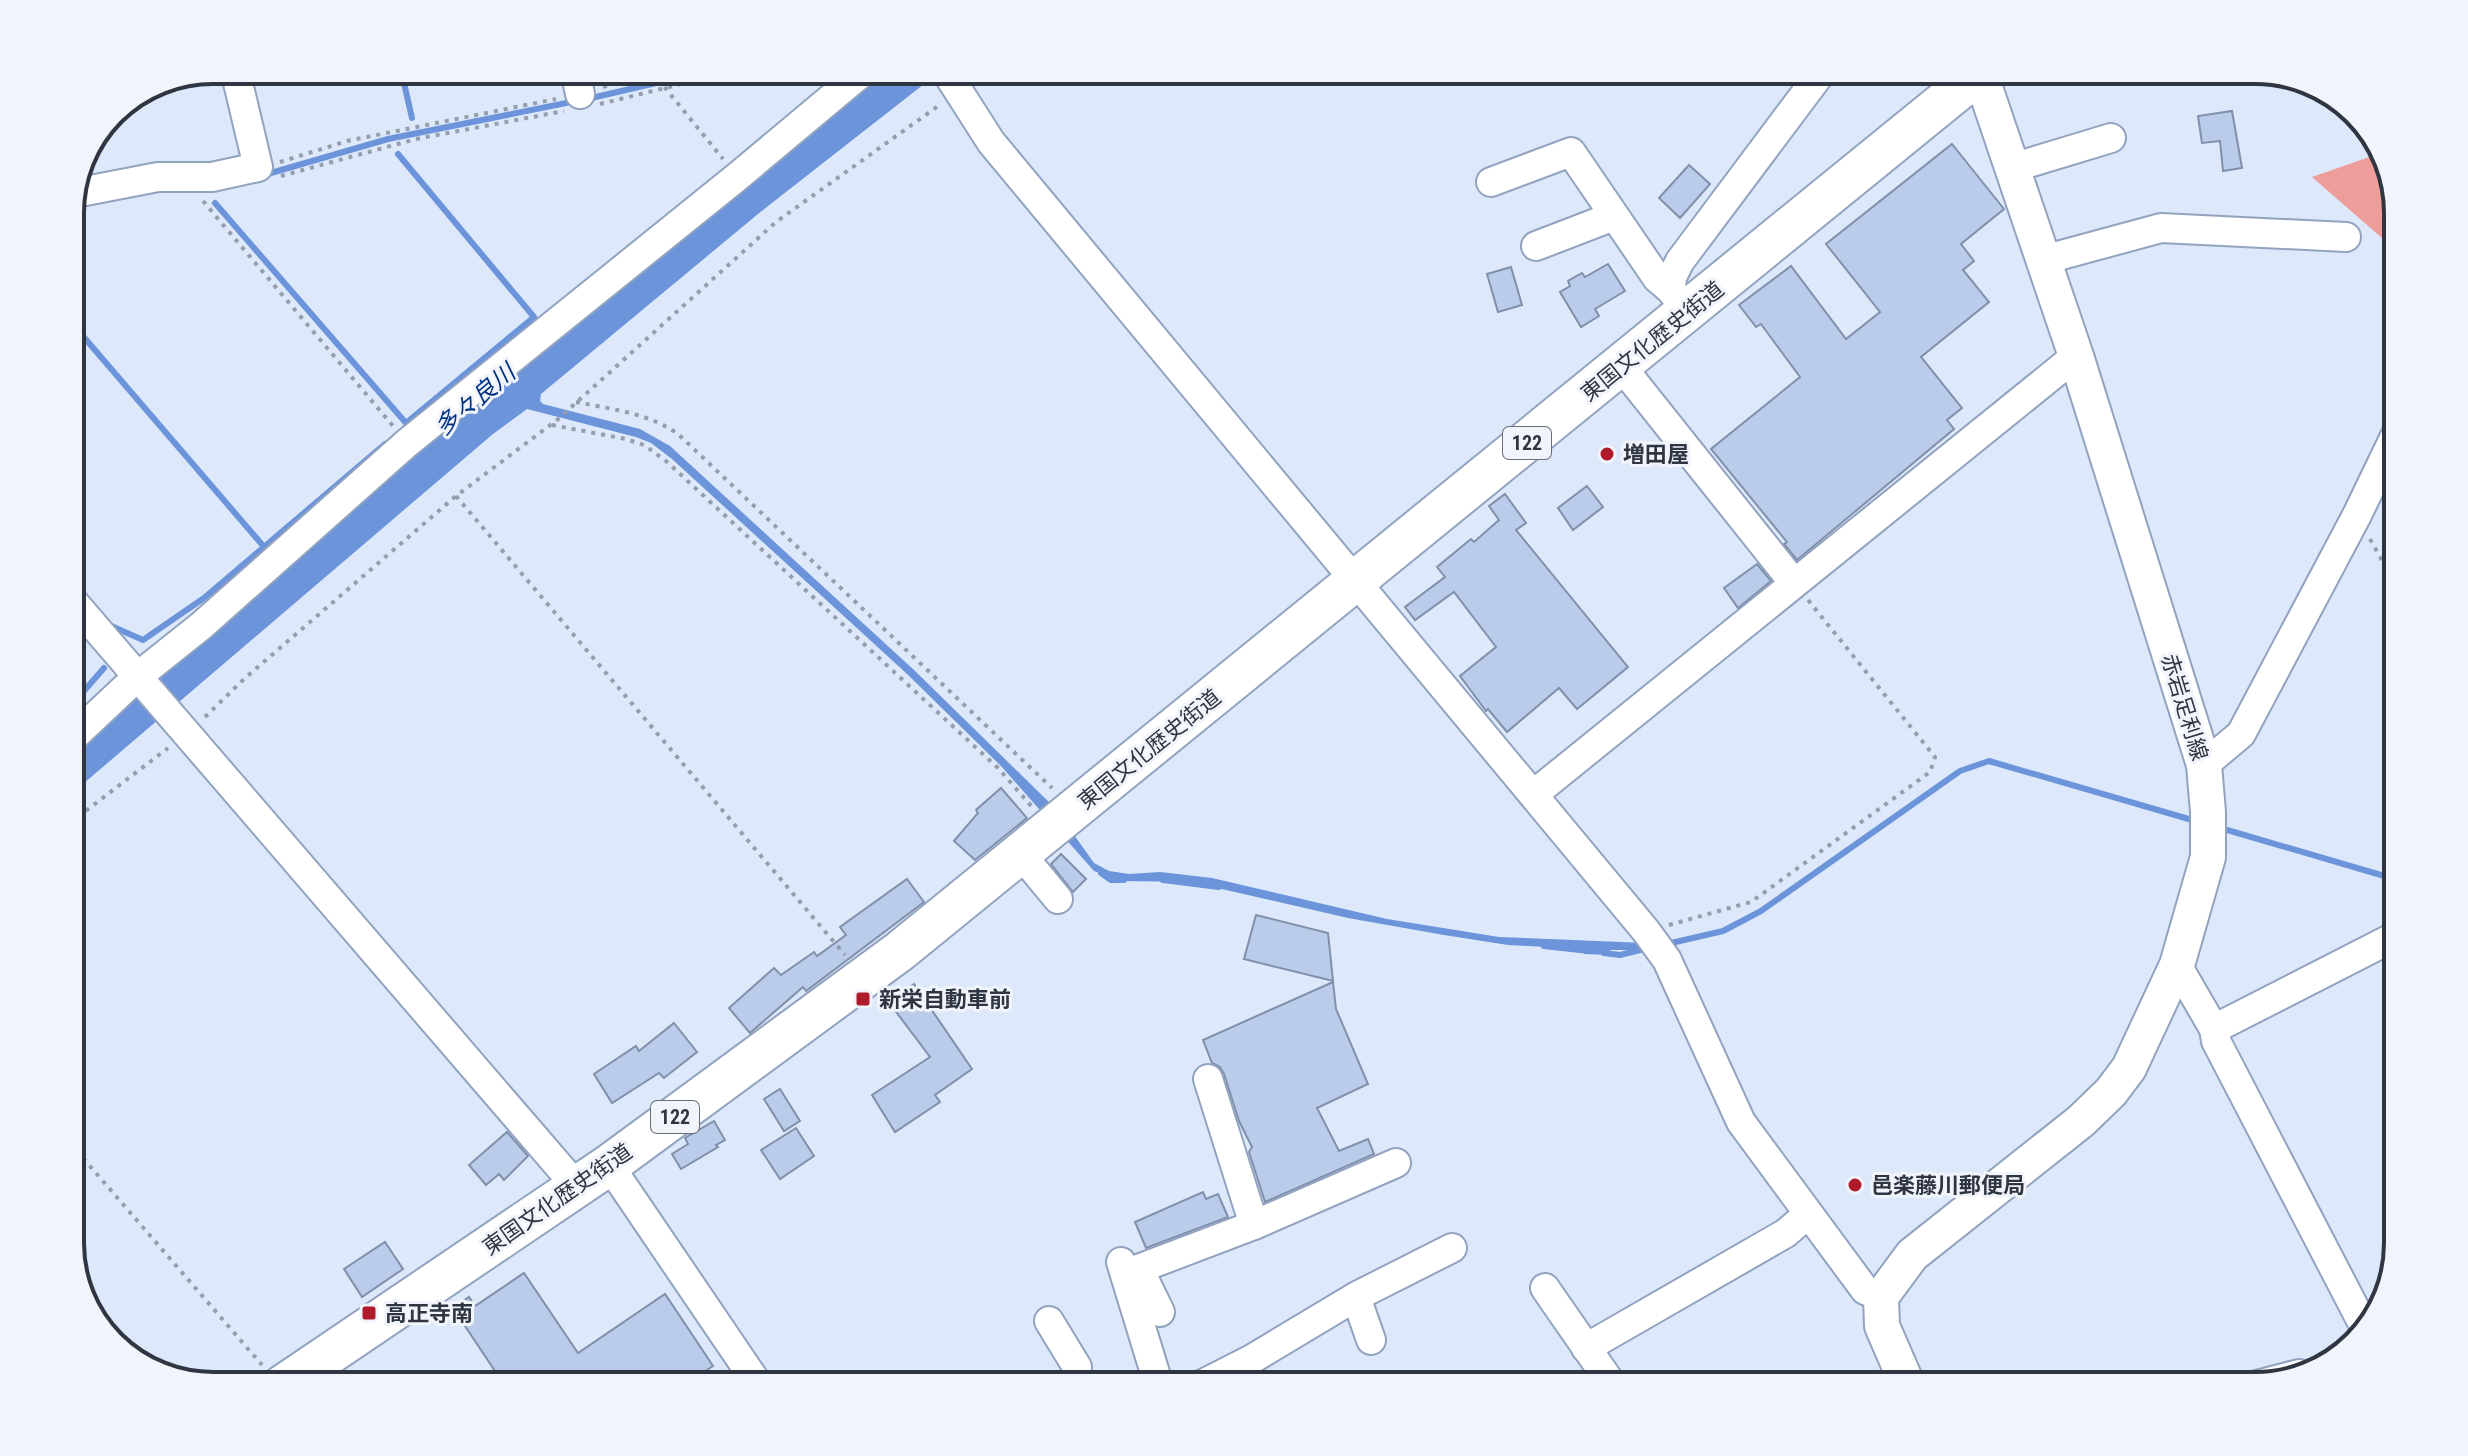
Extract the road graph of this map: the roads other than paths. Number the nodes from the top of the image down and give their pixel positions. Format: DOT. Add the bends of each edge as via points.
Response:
graph roads {
  1 [pos="239,84"];
  2 [pos="848,84"];
  3 [pos="953,84"];
  4 [pos="1813,84"];
  5 [pos="1964,84"];
  6 [pos="1985,84"];
  7 [pos="2111,138"];
  8 [pos="2012,168"];
  9 [pos="1491,182"];
  10 [pos="86,191"];
  11 [pos="1614,216"];
  12 [pos="2346,237"];
  13 [pos="1536,246"];
  14 [pos="2043,260"];
  15 [pos="1679,301"];
  16 [pos="2076,356"];
  17 [pos="1621,366"];
  18 [pos="2384,459"];
  19 [pos="1358,581"];
  20 [pos="1794,583"];
  21 [pos="84,615"];
  22 [pos="139,680"];
  23 [pos="84,728"];
  24 [pos="2204,765"];
  25 [pos="1534,794"];
  26 [pos="1053,826"];
  27 [pos="1058,899"];
  28 [pos="2384,942"];
  29 [pos="2177,965"];
  30 [pos="2214,1029"];
  31 [pos="1208,1079"];
  32 [pos="1396,1163"];
  33 [pos="609,1165"];
  34 [pos="577,1187"];
  35 [pos="1808,1214"];
  36 [pos="1254,1225"];
  37 [pos="1452,1248"];
  38 [pos="1129,1268"];
  39 [pos="1545,1288"];
  40 [pos="1356,1297"];
  41 [pos="1881,1297"];
  42 [pos="1160,1312"];
  43 [pos="2360,1318"];
  44 [pos="1049,1321"];
  45 [pos="1371,1340"];
  46 [pos="1586,1348"];
  47 [pos="1077,1367"];
  48 [pos="288,1372"];
  49 [pos="749,1372"];
  50 [pos="1155,1372"];
  51 [pos="1226,1372"];
  52 [pos="1603,1372"];
  53 [pos="1902,1372"];
  1 -- 10 [label="street" via="267,172 158,177"];
  2 -- 22 [label="street" via="407,443"];
  3 -- 19 [label="street" via="991,142"];
  4 -- 15 [label="street" via="1680,261 1672,277"];
  5 -- 15 [label="highway, 東国文化歴史街道 / 122"];
  6 -- 8 [label="main road, 赤岩足利線"];
  7 -- 8 [label="street"];
  8 -- 14 [label="main road, 赤岩足利線"];
  9 -- 11 [label="street" via="1571,152"];
  11 -- 13 [label="street"];
  11 -- 15 [label="street"];
  12 -- 14 [label="street" via="2161,228"];
  14 -- 16 [label="main road, 赤岩足利線"];
  15 -- 17 [label="highway, 東国文化歴史街道 / 122"];
  16 -- 20 [label="street"];
  16 -- 24 [label="main road, 赤岩足利線"];
  17 -- 19 [label="highway, 東国文化歴史街道 / 122"];
  17 -- 20 [label="street"];
  18 -- 24 [label="street" via="2241,734"];
  19 -- 25 [label="street"];
  19 -- 26 [label="highway, 東国文化歴史街道 / 122"];
  20 -- 25 [label="street"];
  21 -- 22 [label="street"];
  22 -- 23 [label="street"];
  22 -- 34 [label="street"];
  24 -- 29 [label="main road, 赤岩足利線" via="2208,857"];
  25 -- 35 [label="street" via="1667,960 1741,1122"];
  26 -- 27 [label="street"];
  26 -- 33 [label="highway, 東国文化歴史街道 / 122" via="864,979"];
  28 -- 30 [label="street"];
  29 -- 30 [label="street"];
  29 -- 41 [label="main road, 赤岩足利線" via="2129,1068 2111,1092 1912,1255"];
  30 -- 43 [label="street"];
  31 -- 36 [label="street"];
  32 -- 36 [label="street"];
  33 -- 34 [label="highway, 東国文化歴史街道 / 122"];
  33 -- 49 [label="street"];
  34 -- 48 [label="highway, 東国文化歴史街道 / 122"];
  35 -- 41 [label="street" via="1865,1290"];
  35 -- 46 [label="street" via="1786,1233"];
  36 -- 38 [label="street"];
  37 -- 40 [label="street"];
  38 -- 42 [label="street"];
  38 -- 50 [label="street"];
  39 -- 46 [label="street"];
  40 -- 45 [label="street"];
  40 -- 51 [label="street"];
  41 -- 53 [label="main road" via="1882,1326"];
  44 -- 47 [label="street"];
  46 -- 52 [label="street"];
}
